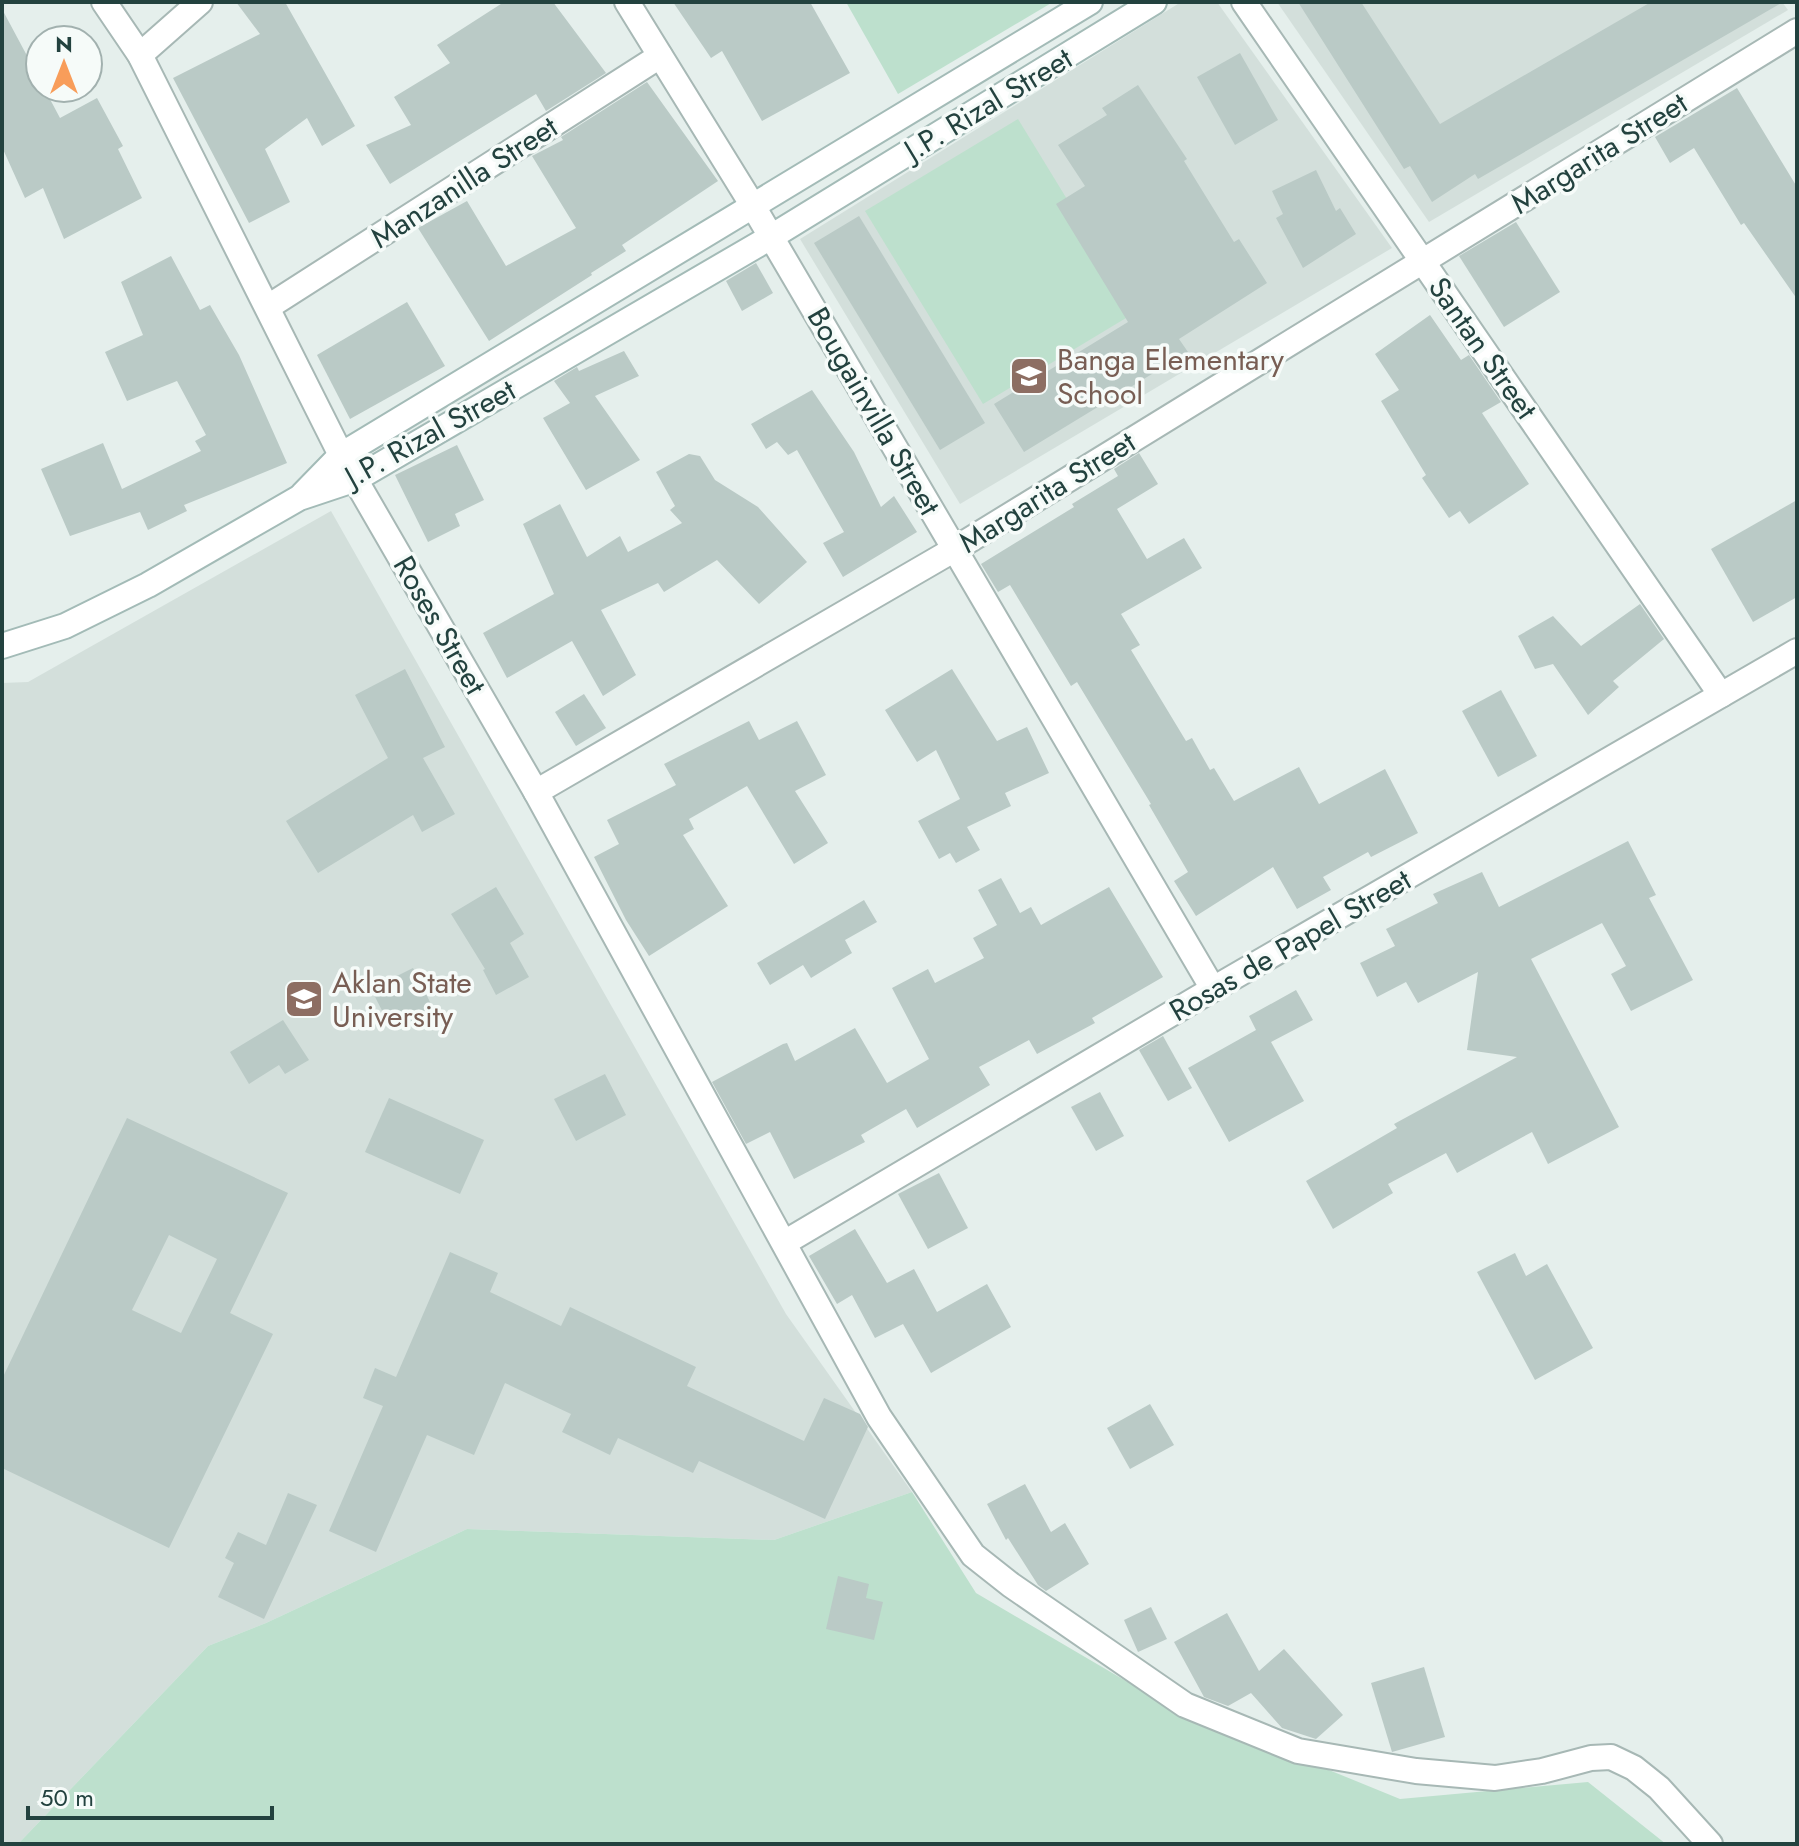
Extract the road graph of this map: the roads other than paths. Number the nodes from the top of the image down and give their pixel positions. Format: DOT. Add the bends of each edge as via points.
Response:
graph roads {
  1 [pos="104,2"];
  2 [pos="200,2"];
  3 [pos="627,2"];
  4 [pos="1090,2"];
  5 [pos="1154,2"];
  6 [pos="1244,2"];
  7 [pos="1797,31"];
  8 [pos="140,55"];
  9 [pos="660,56"];
  10 [pos="753,206"];
  11 [pos="771,237"];
  12 [pos="1423,261"];
  13 [pos="268,307"];
  14 [pos="341,455"];
  15 [pos="356,479"];
  16 [pos="299,498"];
  17 [pos="955,549"];
  18 [pos="2,646"];
  19 [pos="1797,651"];
  20 [pos="1721,695"];
  21 [pos="536,792"];
  22 [pos="1213,989"];
  23 [pos="784,1243"];
  24 [pos="1710,1844"];
  1 -- 8 [label="street, Roses Street"];
  2 -- 8 [label="street"];
  3 -- 9 [label="street, Bougainvilla Street"];
  4 -- 10 [label="street, J.P. Rizal Street"];
  5 -- 11 [label="street, J.P. Rizal Street"];
  6 -- 12 [label="street, Santan Street"];
  7 -- 12 [label="street, Margarita Street"];
  8 -- 13 [label="street, Roses Street"];
  9 -- 10 [label="street, Bougainvilla Street"];
  9 -- 13 [label="street, Manzanilla Street"];
  10 -- 11 [label="street, Bougainvilla Street"];
  10 -- 14 [label="street, J.P. Rizal Street"];
  11 -- 15 [label="street, J.P. Rizal Street"];
  11 -- 17 [label="street, Bougainvilla Street"];
  12 -- 17 [label="street, Margarita Street"];
  12 -- 20 [label="street, Santan Street"];
  13 -- 14 [label="street, Roses Street"];
  14 -- 15 [label="street, Roses Street"];
  14 -- 16 [label="street, J.P. Rizal Street"];
  15 -- 16 [label="street, J.P. Rizal Street"];
  15 -- 21 [label="street, Roses Street"];
  16 -- 18 [label="street" via="148,585 65,626"];
  17 -- 21 [label="street, Margarita Street"];
  17 -- 22 [label="street, Bougainvilla Street"];
  19 -- 20 [label="street, Rosas de Papel Street"];
  20 -- 22 [label="street, Rosas de Papel Street"];
  21 -- 23 [label="street, Roses Street"];
  22 -- 23 [label="street, Rosas de Papel Street"];
  23 -- 24 [label="street, Roses Street" via="879,1417 973,1555 1185,1705 1298,1751 1416,1771 1495,1778 1611,1757 1659,1788"];
}
